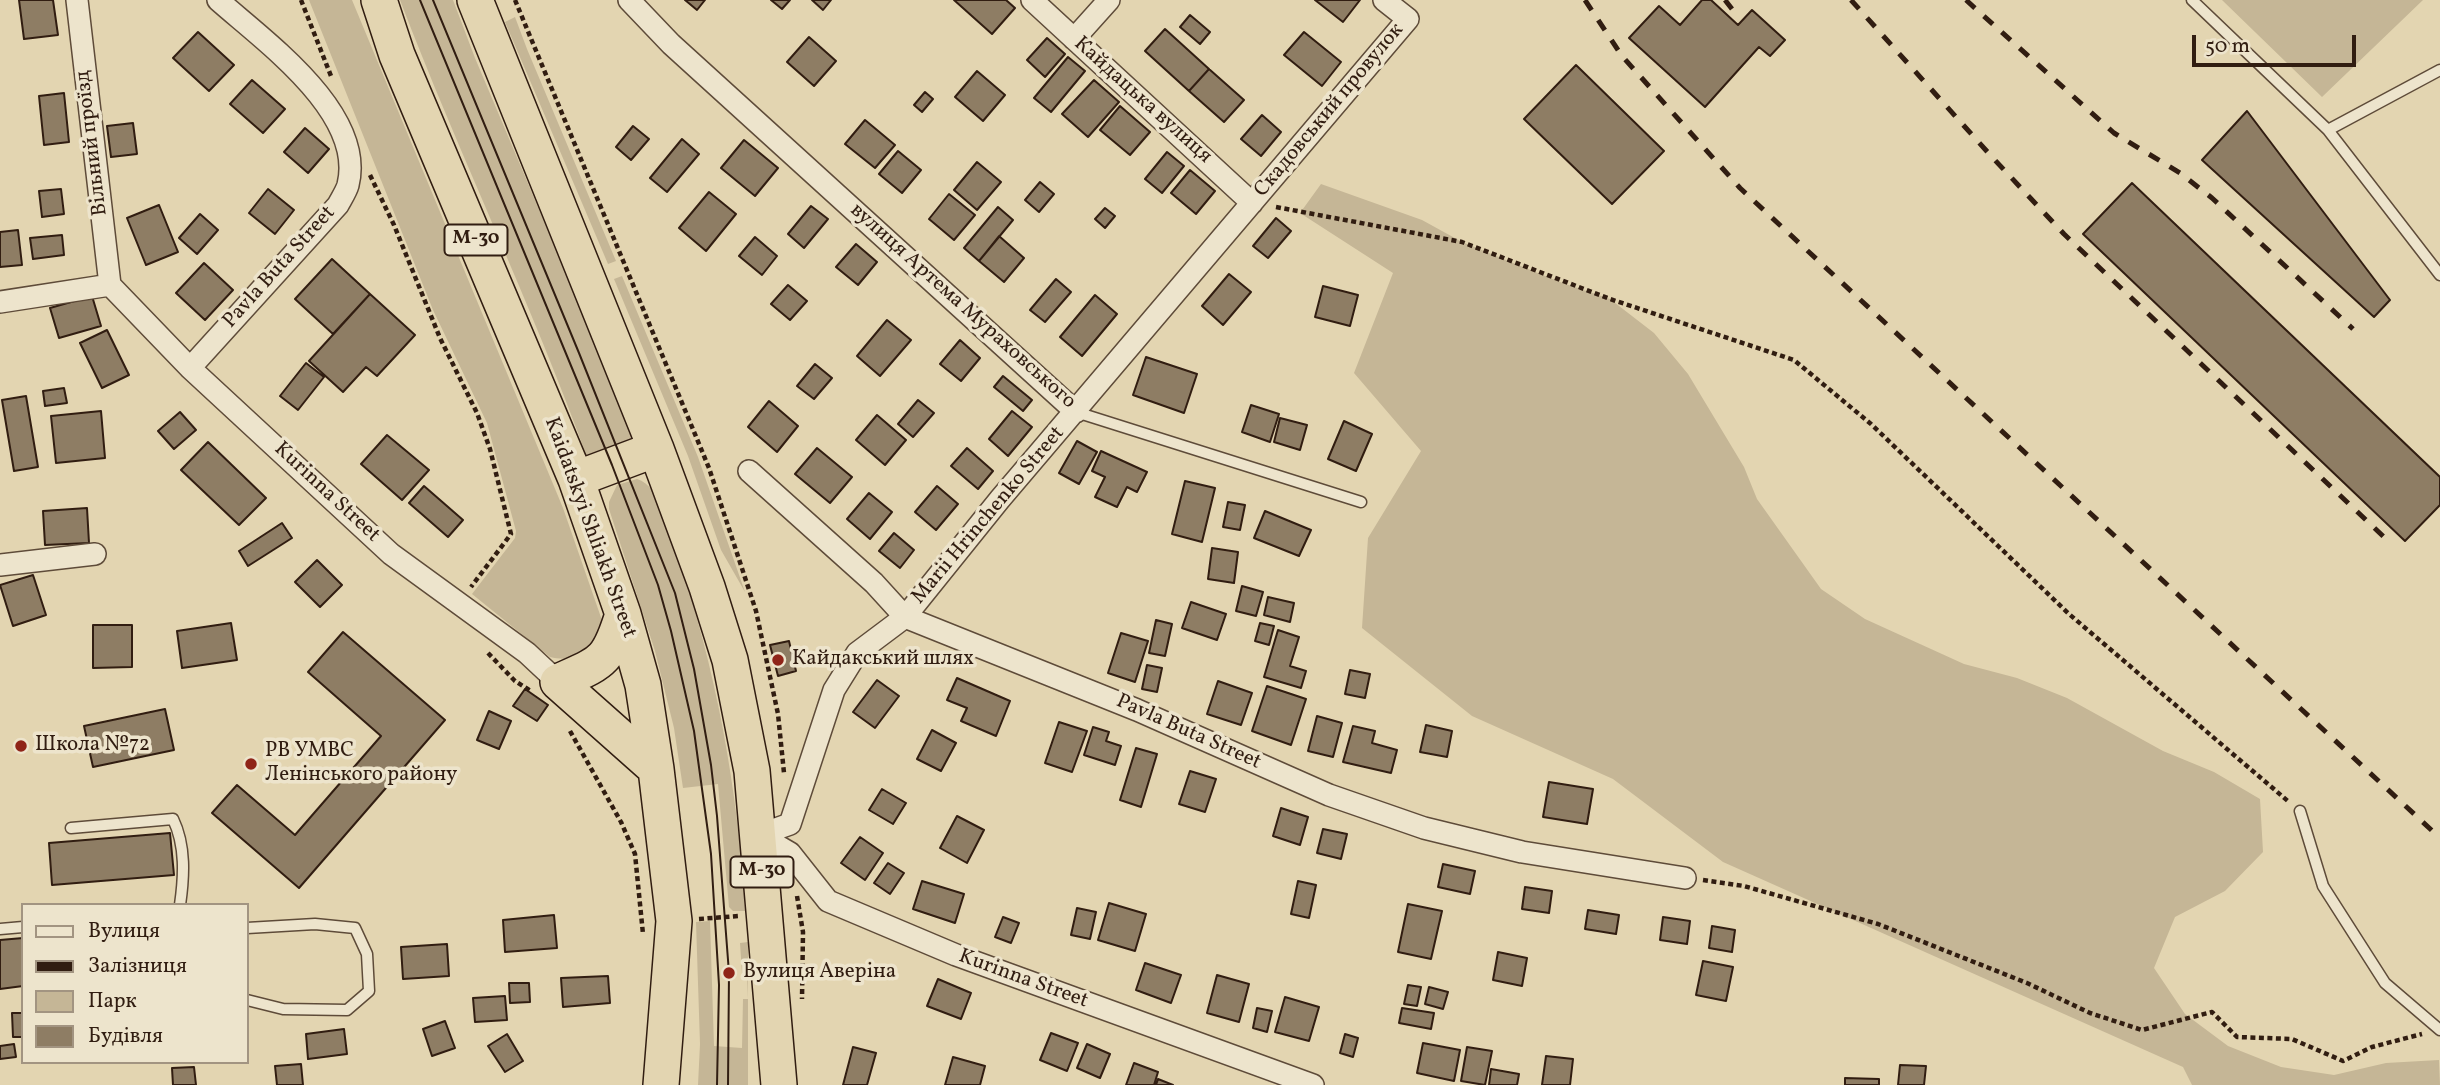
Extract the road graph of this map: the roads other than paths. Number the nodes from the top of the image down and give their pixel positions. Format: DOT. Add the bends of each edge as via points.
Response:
graph roads {
  1 [pos="77,0"];
  2 [pos="218,0"];
  3 [pos="379,0"];
  4 [pos="475,0"];
  5 [pos="629,0"];
  6 [pos="1032,0"];
  7 [pos="1109,0"];
  8 [pos="1384,0"];
  9 [pos="2192,0"];
  10 [pos="1074,39"];
  11 [pos="2440,70"];
  12 [pos="2328,130"];
  13 [pos="1252,203"];
  14 [pos="2440,275"];
  15 [pos="110,285"];
  16 [pos="0,302"];
  17 [pos="190,368"];
  18 [pos="1076,412"];
  19 [pos="656,449"];
  20 [pos="750,471"];
  21 [pos="576,479"];
  22 [pos="1360,502"];
  23 [pos="95,554"];
  24 [pos="0,565"];
  25 [pos="623,614"];
  26 [pos="905,617"];
  27 [pos="547,688"];
  28 [pos="656,769"];
  29 [pos="2300,811"];
  30 [pos="71,828"];
  31 [pos="759,835"];
  32 [pos="1685,878"];
  33 [pos="180,903"];
  34 [pos="21,927"];
  35 [pos="248,928"];
  36 [pos="0,929"];
  37 [pos="248,1000"];
  38 [pos="2440,1030"];
  39 [pos="661,1085"];
  40 [pos="779,1085"];
  41 [pos="1313,1085"];
  1 -- 15 [label="street, Вільний проїзд"];
  2 -- 17 [label="street, Pavla Buta Street" via="297,69 326,101 345,141 350,167 338,205"];
  3 -- 21 [label="highway, Kaidatskyi Shliakh Street / М-30" via="397,55"];
  4 -- 19 [label="highway, М-30"];
  5 -- 18 [label="street, вулиця Артема Мураховського" via="671,44"];
  6 -- 10 [label="street, Кайдацька вулиця"];
  7 -- 10 [label="street"];
  8 -- 13 [label="street, Скадовський провулок" via="1408,19"];
  9 -- 12 [label="lane"];
  10 -- 13 [label="street, Кайдацька вулиця"];
  11 -- 12 [label="lane"];
  12 -- 14 [label="lane"];
  13 -- 18 [label="street, Marii Hrinchenko Street"];
  15 -- 16 [label="street"];
  15 -- 17 [label="street, Kurinna Street"];
  17 -- 27 [label="street, Kurinna Street" via="391,554 527,653"];
  18 -- 22 [label="lane, вулиця Артема Мураховського"];
  18 -- 26 [label="street, Marii Hrinchenko Street"];
  19 -- 21 [label="highway"];
  19 -- 31 [label="highway, М-30" via="730,660 752,771"];
  20 -- 26 [label="street, Pavla Buta Street"];
  21 -- 25 [label="highway, Kaidatskyi Shliakh Street / М-30"];
  23 -- 24 [label="street"];
  25 -- 27 [label="highway" via="613,645 597,664"];
  25 -- 28 [label="highway, Kaidatskyi Shliakh Street / М-30" via="642,685"];
  26 -- 31 [label="street, Marii Hrinchenko Street" via="857,653 834,690 790,824"];
  26 -- 32 [label="street, Pavla Buta Street" via="1137,710 1329,795 1423,828 1522,852"];
  27 -- 28 [label="highway"];
  28 -- 39 [label="highway, Kaidatskyi Shliakh Street / М-30"];
  29 -- 38 [label="lane" via="2323,886 2385,984"];
  30 -- 33 [label="lane" via="173,819 185,873"];
  31 -- 40 [label="highway, М-30"];
  31 -- 41 [label="street, Kurinna Street" via="790,853 828,901 956,955"];
  34 -- 36 [label="lane"];
  35 -- 37 [label="lane" via="315,924 355,928 367,954 369,991 347,1010 283,1009"];
}
